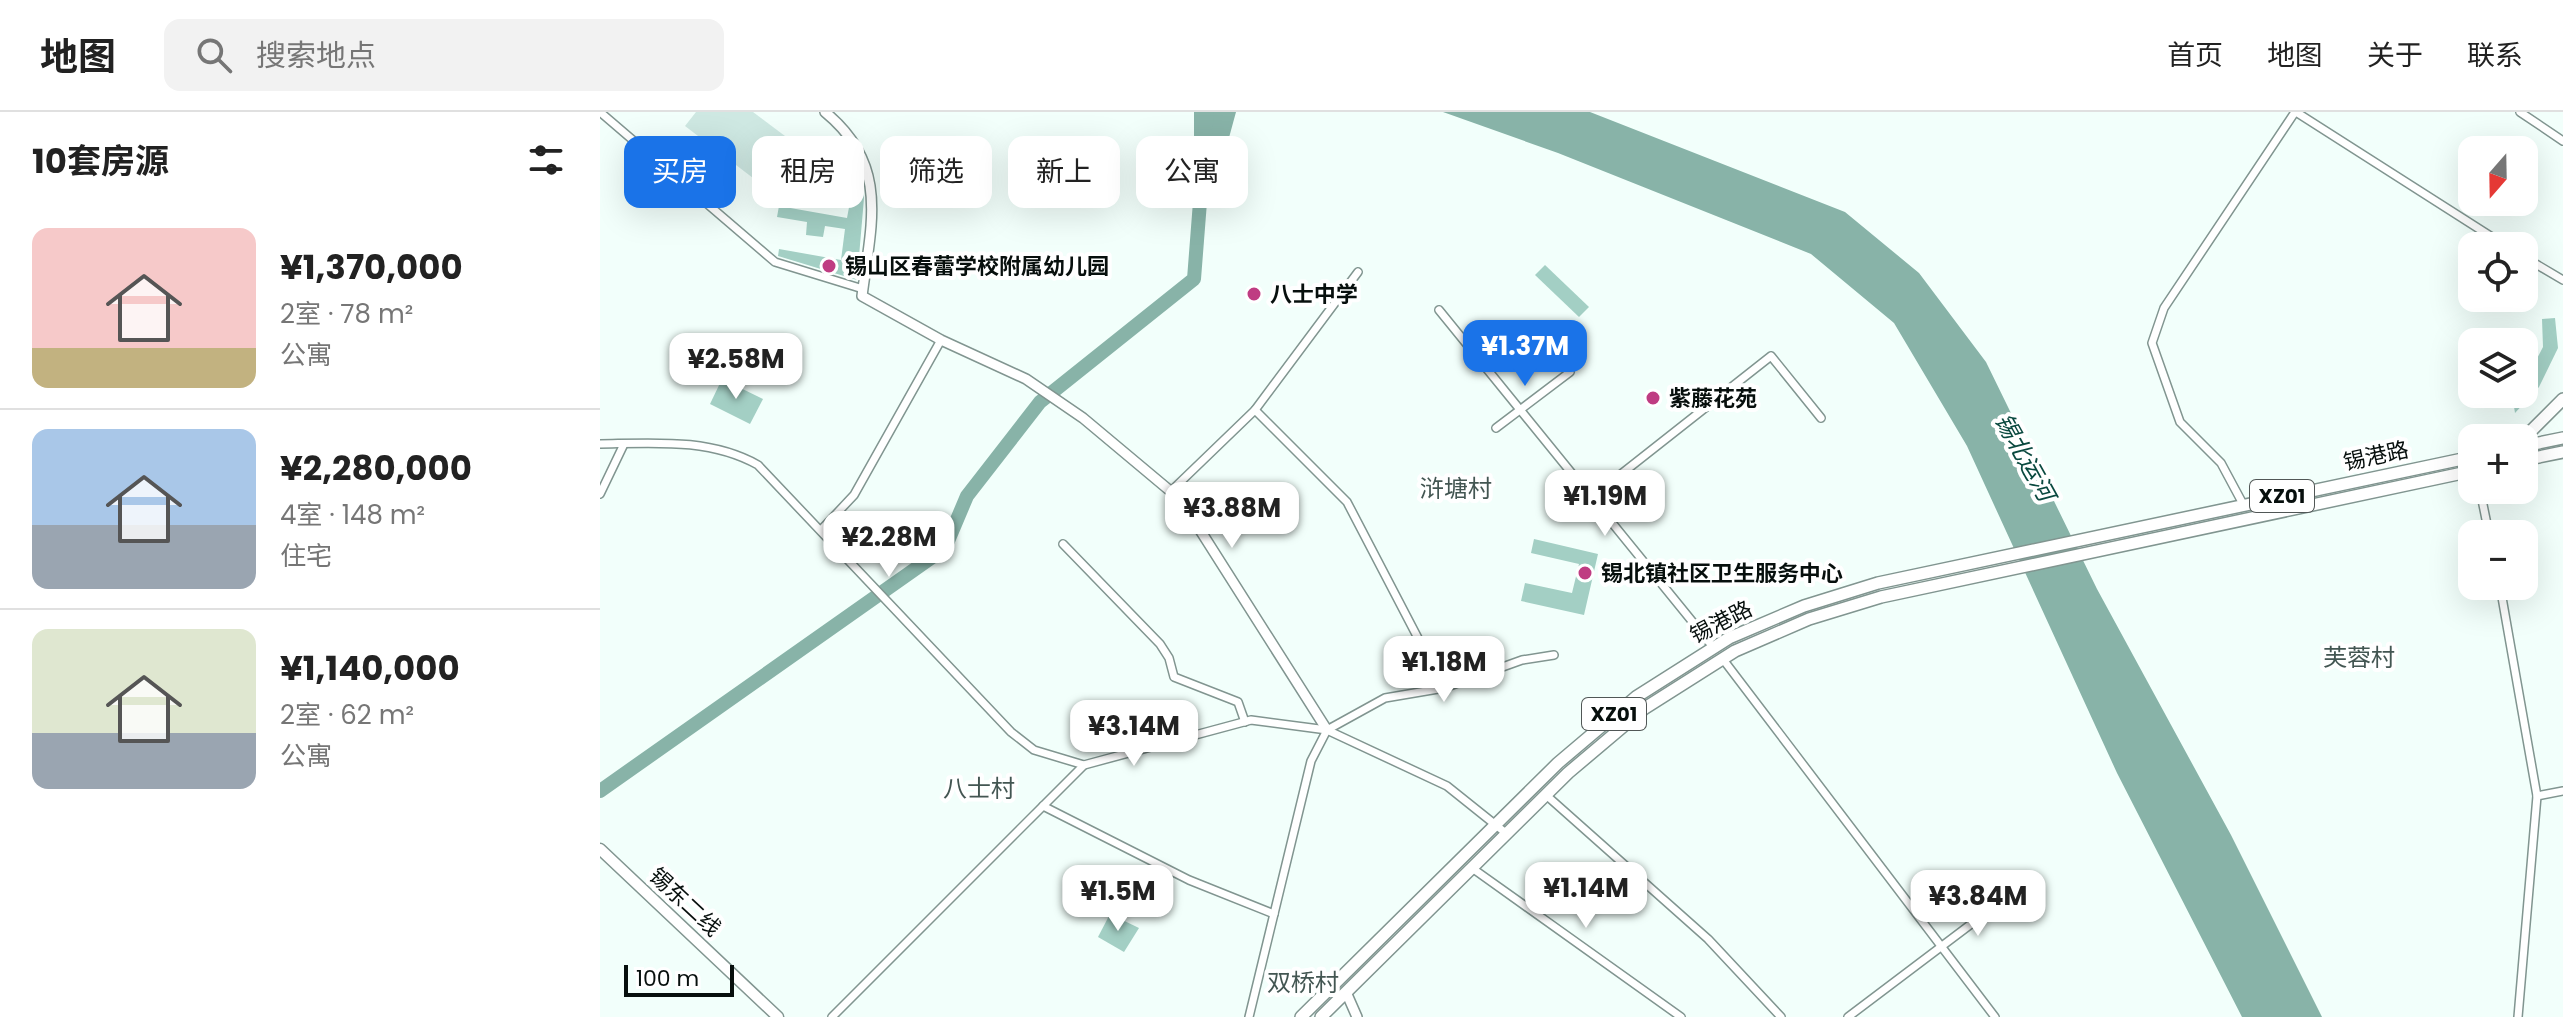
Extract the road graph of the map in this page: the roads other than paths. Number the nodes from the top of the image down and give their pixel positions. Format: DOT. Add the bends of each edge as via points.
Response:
graph roads {
  1 [pos="600,112"];
  2 [pos="825,112"];
  3 [pos="2296,112"];
  4 [pos="2520,112"];
  5 [pos="2563,141"];
  6 [pos="2484,232"];
  7 [pos="2538,265"];
  8 [pos="1358,272"];
  9 [pos="2563,280"];
  10 [pos="863,289"];
  11 [pos="1439,310"];
  12 [pos="941,340"];
  13 [pos="1570,372"];
  14 [pos="2563,399"];
  15 [pos="1255,410"];
  16 [pos="1522,410"];
  17 [pos="1821,418"];
  18 [pos="2538,424"];
  19 [pos="1496,428"];
  20 [pos="2563,438"];
  21 [pos="2538,443"];
  22 [pos="600,444"];
  23 [pos="624,444"];
  24 [pos="2563,452"];
  25 [pos="2538,457"];
  26 [pos="2458,460"];
  27 [pos="2458,474"];
  28 [pos="1170,492"];
  29 [pos="600,494"];
  30 [pos="1592,497"];
  31 [pos="2243,504"];
  32 [pos="822,529"];
  33 [pos="1063,544"];
  34 [pos="2502,600"];
  35 [pos="1713,647"];
  36 [pos="1554,655"];
  37 [pos="1722,658"];
  38 [pos="1444,688"];
  39 [pos="1245,722"];
  40 [pos="1327,730"];
  41 [pos="1084,765"];
  42 [pos="2563,791"];
  43 [pos="1546,795"];
  44 [pos="2537,796"];
  45 [pos="1043,806"];
  46 [pos="1502,829"];
  47 [pos="600,849"];
  48 [pos="1472,868"];
  49 [pos="1995,906"];
  50 [pos="1274,914"];
  51 [pos="1943,945"];
  52 [pos="1346,992"];
  53 [pos="778,1017"];
  54 [pos="832,1017"];
  55 [pos="1249,1017"];
  56 [pos="1301,1017"];
  57 [pos="1321,1017"];
  58 [pos="1357,1017"];
  59 [pos="1681,1017"];
  60 [pos="1781,1017"];
  61 [pos="1848,1017"];
  62 [pos="1995,1017"];
  63 [pos="2518,1017"];
  1 -- 10 [label="street" via="775,262"];
  2 -- 10 [label="street" via="858,144 875,208"];
  3 -- 6 [label="street"];
  3 -- 31 [label="street" via="2164,308 2152,343 2180,422 2221,463"];
  4 -- 5 [label="street"];
  7 -- 9 [label="street"];
  8 -- 15 [label="street"];
  10 -- 12 [label="street" via="862,296"];
  11 -- 16 [label="street"];
  12 -- 28 [label="street" via="1026,379 1083,418"];
  12 -- 32 [label="street" via="854,495"];
  13 -- 16 [label="street"];
  14 -- 18 [label="main road"];
  15 -- 28 [label="street"];
  15 -- 38 [label="street" via="1347,502"];
  16 -- 19 [label="street"];
  16 -- 30 [label="street"];
  17 -- 30 [label="street" via="1771,356"];
  20 -- 21 [label="main road"];
  22 -- 23 [label="street"];
  23 -- 29 [label="street"];
  23 -- 32 [label="street" via="731,450 758,465"];
  24 -- 25 [label="main road"];
  26 -- 31 [label="main road, 锡港路 / XZ01"];
  27 -- 37 [label="main road, 锡港路 / XZ01" via="1844,608"];
  28 -- 40 [label="street" via="1181,500"];
  30 -- 35 [label="street"];
  31 -- 35 [label="main road, 锡港路 / XZ01" via="1840,594"];
  32 -- 41 [label="street" via="1011,732 1034,750"];
  33 -- 39 [label="street" via="1160,644 1174,677 1238,702"];
  34 -- 44 [label="street"];
  35 -- 46 [label="main road, 锡港路 / XZ01" via="1595,730"];
  36 -- 38 [label="street" via="1522,660"];
  37 -- 43 [label="main road, 锡港路 / XZ01" via="1645,708"];
  37 -- 51 [label="street"];
  38 -- 40 [label="street" via="1385,698"];
  39 -- 40 [label="street"];
  39 -- 41 [label="street"];
  40 -- 46 [label="street" via="1447,786"];
  40 -- 50 [label="street" via="1311,761"];
  41 -- 45 [label="street"];
  42 -- 44 [label="street"];
  43 -- 46 [label="main road, 锡港路 / XZ01"];
  43 -- 60 [label="street" via="1708,939"];
  44 -- 63 [label="street"];
  45 -- 50 [label="street" via="1189,880"];
  45 -- 54 [label="street"];
  46 -- 48 [label="main road, 锡港路 / XZ01"];
  46 -- 56 [label="main road, 锡港路 / XZ01"];
  47 -- 53 [label="main road, 锡东二线"];
  48 -- 52 [label="main road, 锡港路 / XZ01"];
  48 -- 59 [label="street"];
  49 -- 51 [label="street"];
  50 -- 55 [label="street"];
  51 -- 61 [label="street"];
  51 -- 62 [label="street"];
  52 -- 57 [label="main road, 锡港路 / XZ01"];
  52 -- 58 [label="street"];
}
